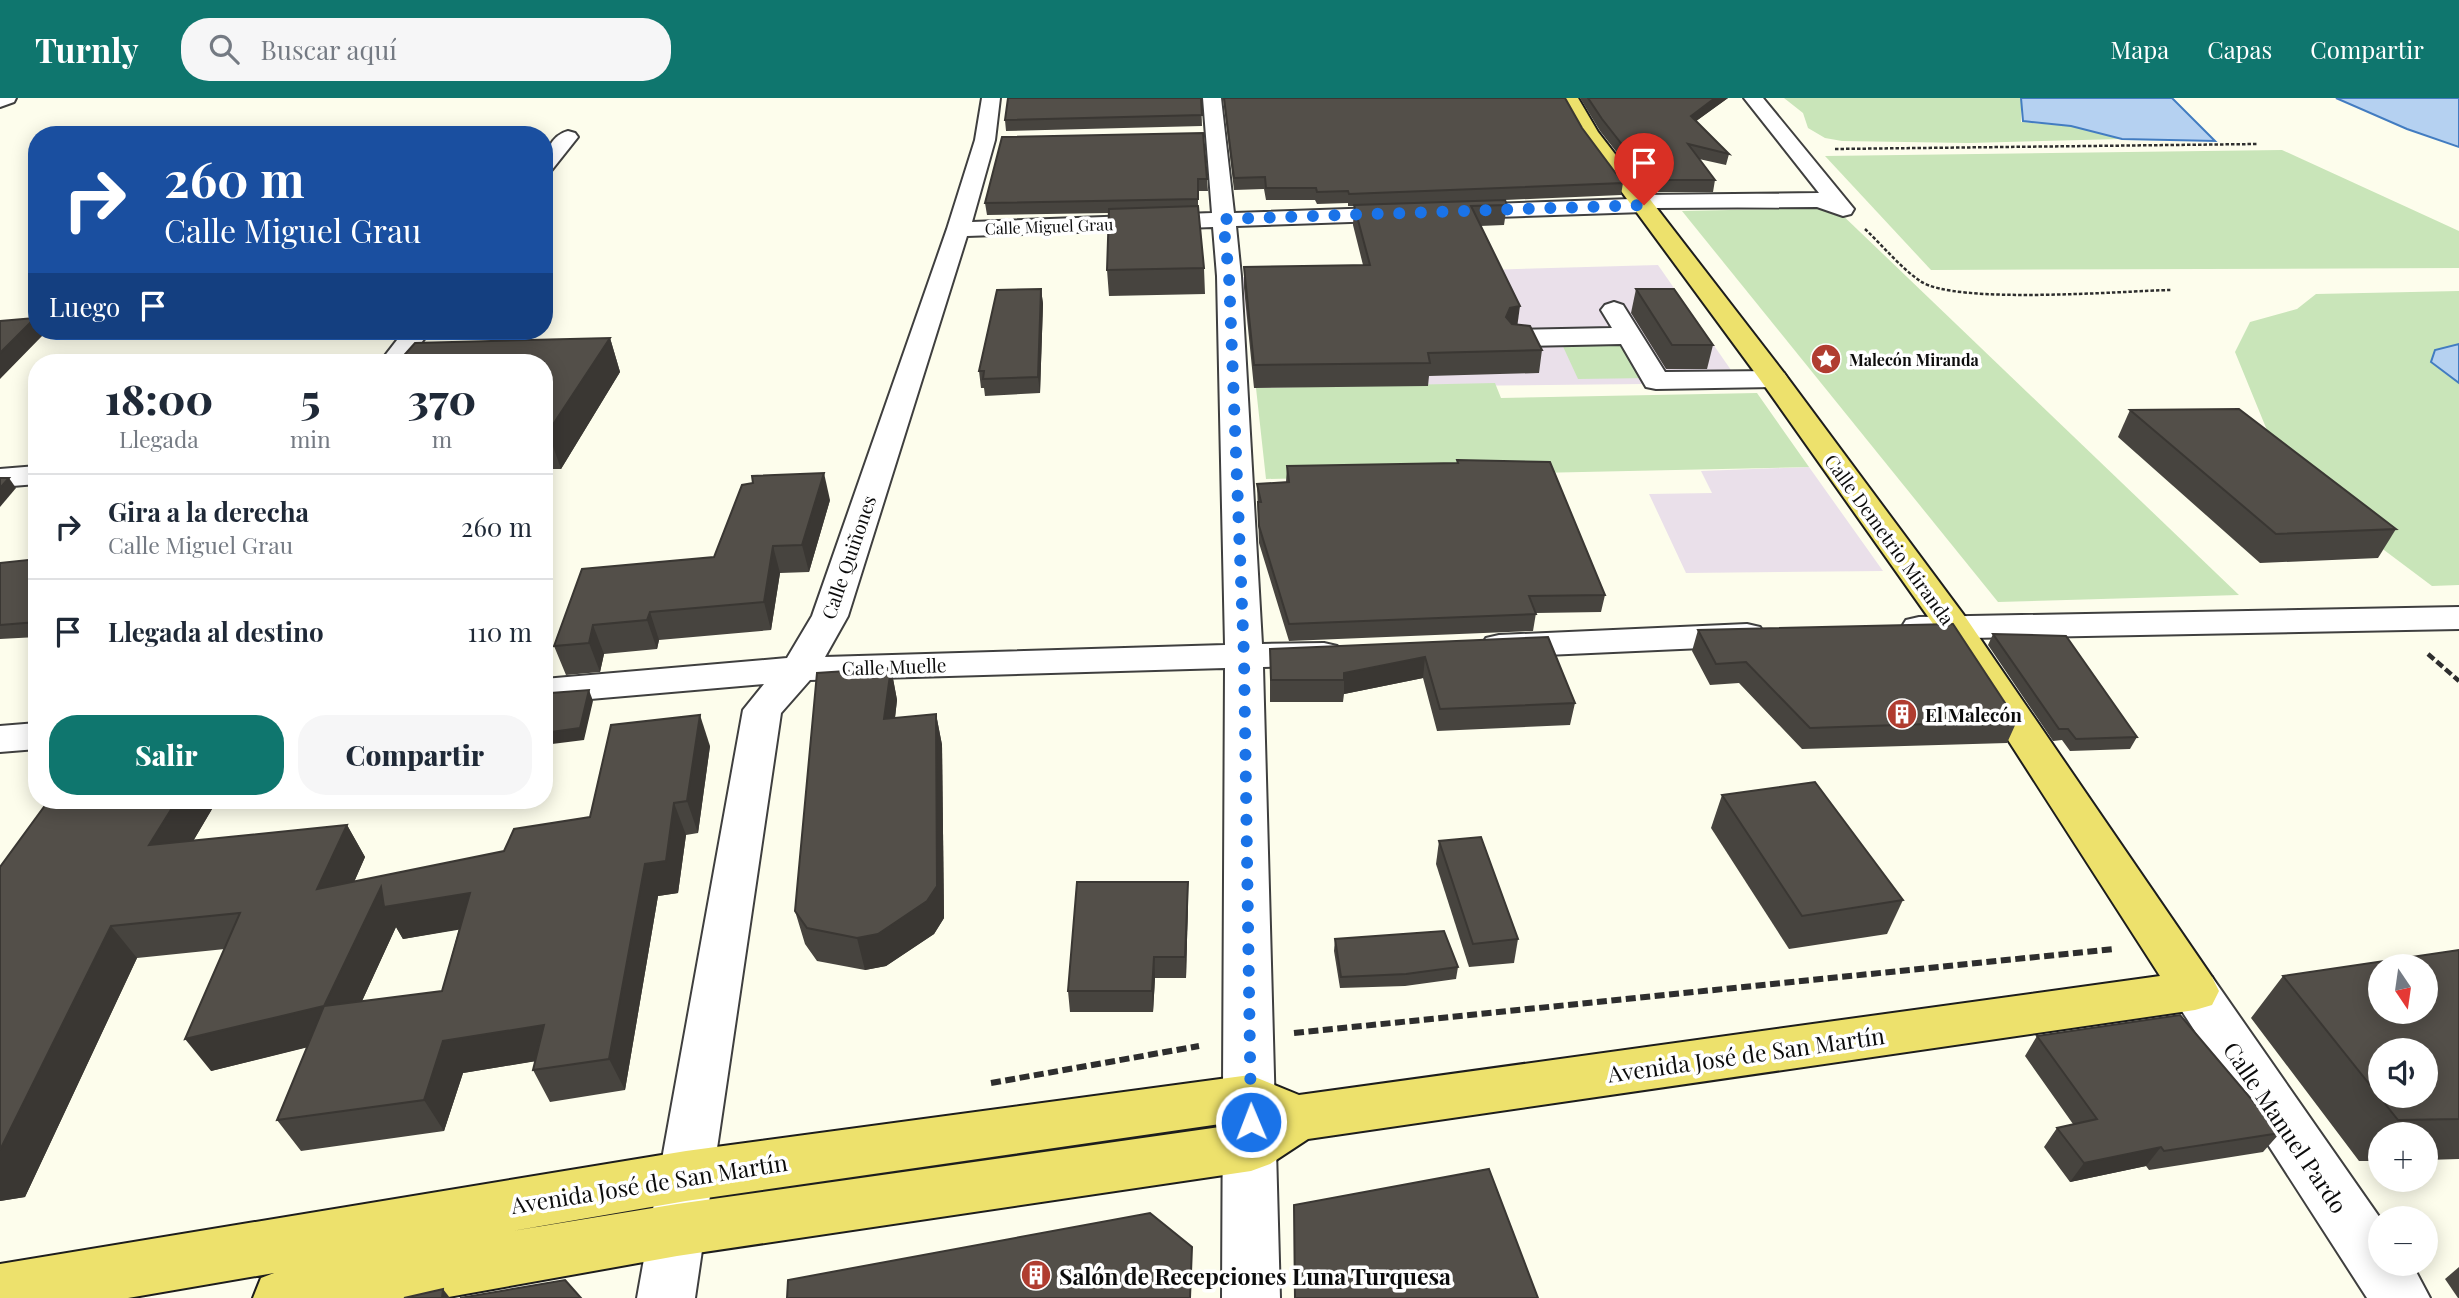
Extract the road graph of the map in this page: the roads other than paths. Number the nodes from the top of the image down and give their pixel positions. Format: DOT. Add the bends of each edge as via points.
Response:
graph roads {
  1 [pos="7,98"];
  2 [pos="991,98"];
  3 [pos="1212,98"];
  4 [pos="1569,98"];
  5 [pos="1753,98"];
  6 [pos="0,101"];
  7 [pos="568,137"];
  8 [pos="553,156"];
  9 [pos="1643,204"];
  10 [pos="1223,219"];
  11 [pos="958,229"];
  12 [pos="1614,310"];
  13 [pos="1629,336"];
  14 [pos="1518,338"];
  15 [pos="410,340"];
  16 [pos="399,354"];
  17 [pos="1774,379"];
  18 [pos="28,476"];
  19 [pos="0,478"];
  20 [pos="2459,618"];
  21 [pos="1953,626"];
  22 [pos="1884,629"];
  23 [pos="1787,634"];
  24 [pos="1467,648"];
  25 [pos="1356,652"];
  26 [pos="1244,657"];
  27 [pos="799,669"];
  28 [pos="553,690"];
  29 [pos="28,737"];
  30 [pos="0,739"];
  31 [pos="2194,991"];
  32 [pos="1266,1121"];
  33 [pos="685,1175"];
  34 [pos="677,1230"];
  35 [pos="0,1292"];
  36 [pos="282,1298"];
  37 [pos="666,1298"];
  38 [pos="1251,1298"];
  39 [pos="2401,1298"];
  1 -- 6 [label="street"];
  2 -- 11 [label="street, Calle Quiñones" via="992,140"];
  3 -- 10 [label="street" via="1208,135"];
  4 -- 9 [label="main road, Calle Demetrio Miranda" via="1589,134"];
  5 -- 9 [label="street, Calle Miguel Grau" via="1843,209 1820,200"];
  7 -- 8 [label="street"];
  9 -- 10 [label="street, Calle Miguel Grau"];
  9 -- 17 [label="main road, Calle Demetrio Miranda"];
  10 -- 11 [label="street, Calle Miguel Grau"];
  10 -- 26 [label="street"];
  11 -- 27 [label="street, Calle Quiñones" via="830,616"];
  12 -- 13 [label="street"];
  13 -- 14 [label="street"];
  13 -- 17 [label="street" via="1656,381"];
  15 -- 16 [label="street"];
  17 -- 21 [label="main road, Calle Demetrio Miranda"];
  18 -- 19 [label="street"];
  20 -- 21 [label="street"];
  21 -- 22 [label="street"];
  21 -- 31 [label="main road, Calle Demetrio Miranda"];
  23 -- 24 [label="street"];
  25 -- 26 [label="street, Calle Muelle"];
  26 -- 27 [label="street, Calle Muelle"];
  26 -- 32 [label="street"];
  27 -- 28 [label="street, Calle Muelle"];
  27 -- 33 [label="street, Calle Quiñones" via="762,710"];
  29 -- 30 [label="street"];
  31 -- 32 [label="main road, Avenida José de San Martín"];
  31 -- 39 [label="street, Calle Manuel Pardo"];
  32 -- 33 [label="main road, Avenida José de San Martín"];
  32 -- 34 [label="main road, Avenida José de San Martín"];
  32 -- 38 [label="street"];
  33 -- 34 [label="street, Calle Quiñones"];
  33 -- 35 [label="main road, Avenida José de San Martín"];
  34 -- 36 [label="main road, Avenida José de San Martín"];
  34 -- 37 [label="street, Calle Quiñones"];
}
